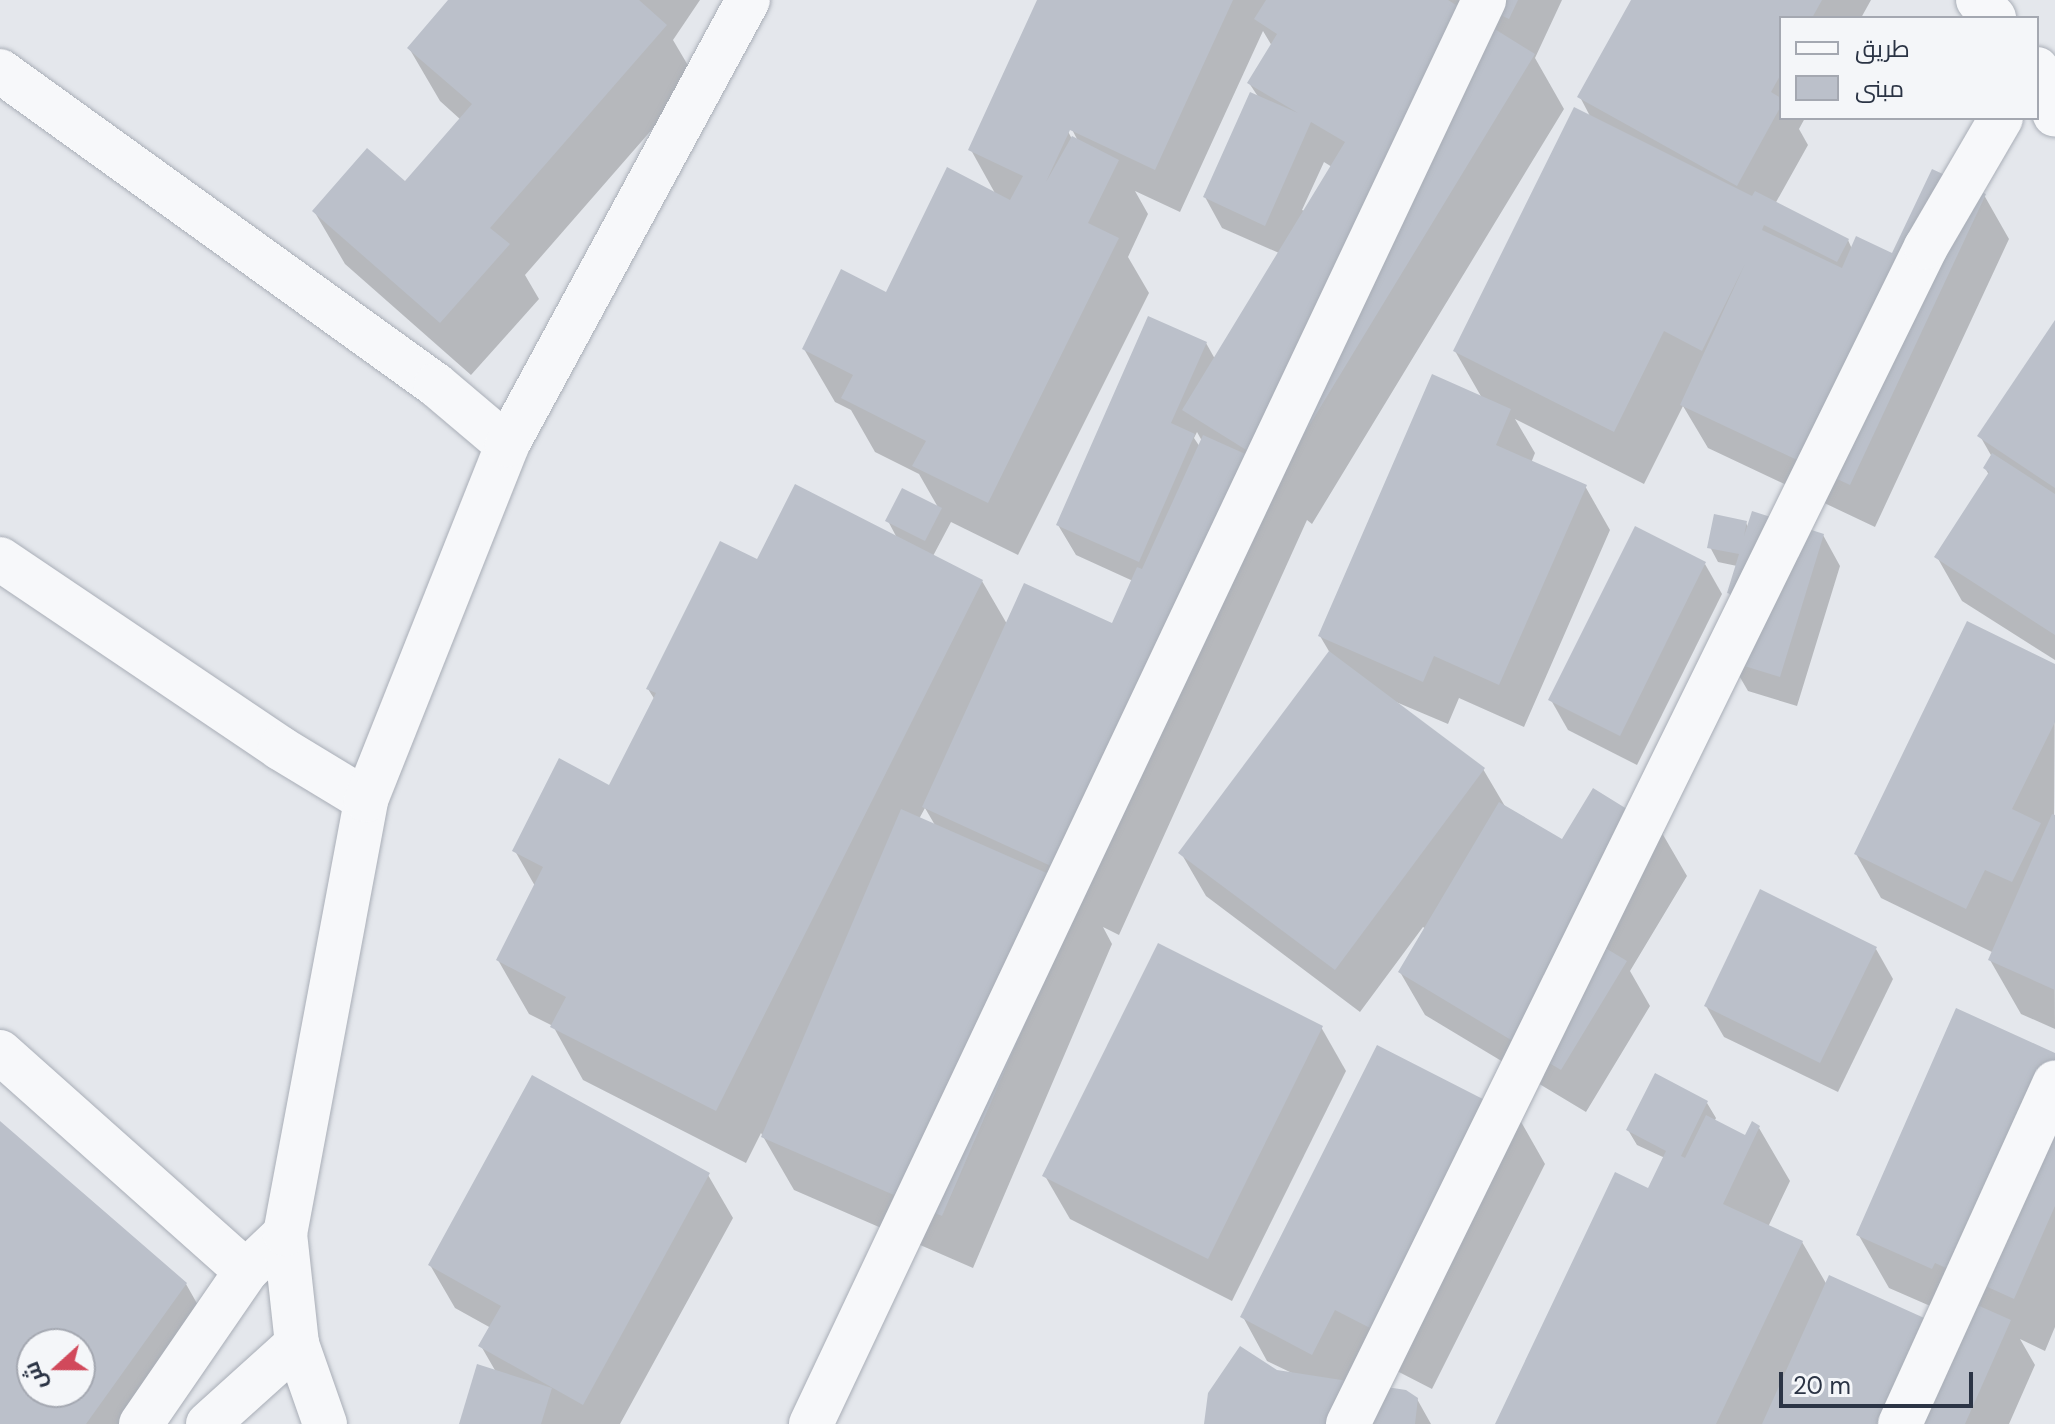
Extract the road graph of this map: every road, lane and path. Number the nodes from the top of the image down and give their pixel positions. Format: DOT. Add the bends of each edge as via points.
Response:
graph roads {
  1 [pos="748,0"];
  2 [pos="1484,0"];
  3 [pos="1978,0"];
  4 [pos="1992,16"];
  5 [pos="2055,40"];
  6 [pos="2039,57"];
  7 [pos="0,71"];
  8 [pos="2039,74"];
  9 [pos="2055,115"];
  10 [pos="2000,120"];
  11 [pos="507,445"];
  12 [pos="0,559"];
  13 [pos="366,800"];
  14 [pos="0,1052"];
  15 [pos="2055,1083"];
  16 [pos="285,1234"];
  17 [pos="246,1271"];
  18 [pos="297,1344"];
  19 [pos="141,1424"];
  20 [pos="208,1424"];
  21 [pos="325,1424"];
  22 [pos="811,1424"];
  23 [pos="1348,1424"];
  24 [pos="1900,1424"];
  1 -- 11 [label="street"];
  2 -- 22 [label="street"];
  3 -- 4 [label="street"];
  5 -- 6 [label="street"];
  7 -- 11 [label="street" via="436,385"];
  8 -- 9 [label="street"];
  10 -- 23 [label="street" via="1926,247"];
  11 -- 13 [label="street"];
  12 -- 13 [label="street"];
  13 -- 16 [label="street"];
  14 -- 17 [label="street"];
  15 -- 24 [label="street"];
  16 -- 17 [label="street"];
  16 -- 18 [label="street"];
  17 -- 19 [label="street"];
  18 -- 20 [label="street"];
  18 -- 21 [label="street"];
}
